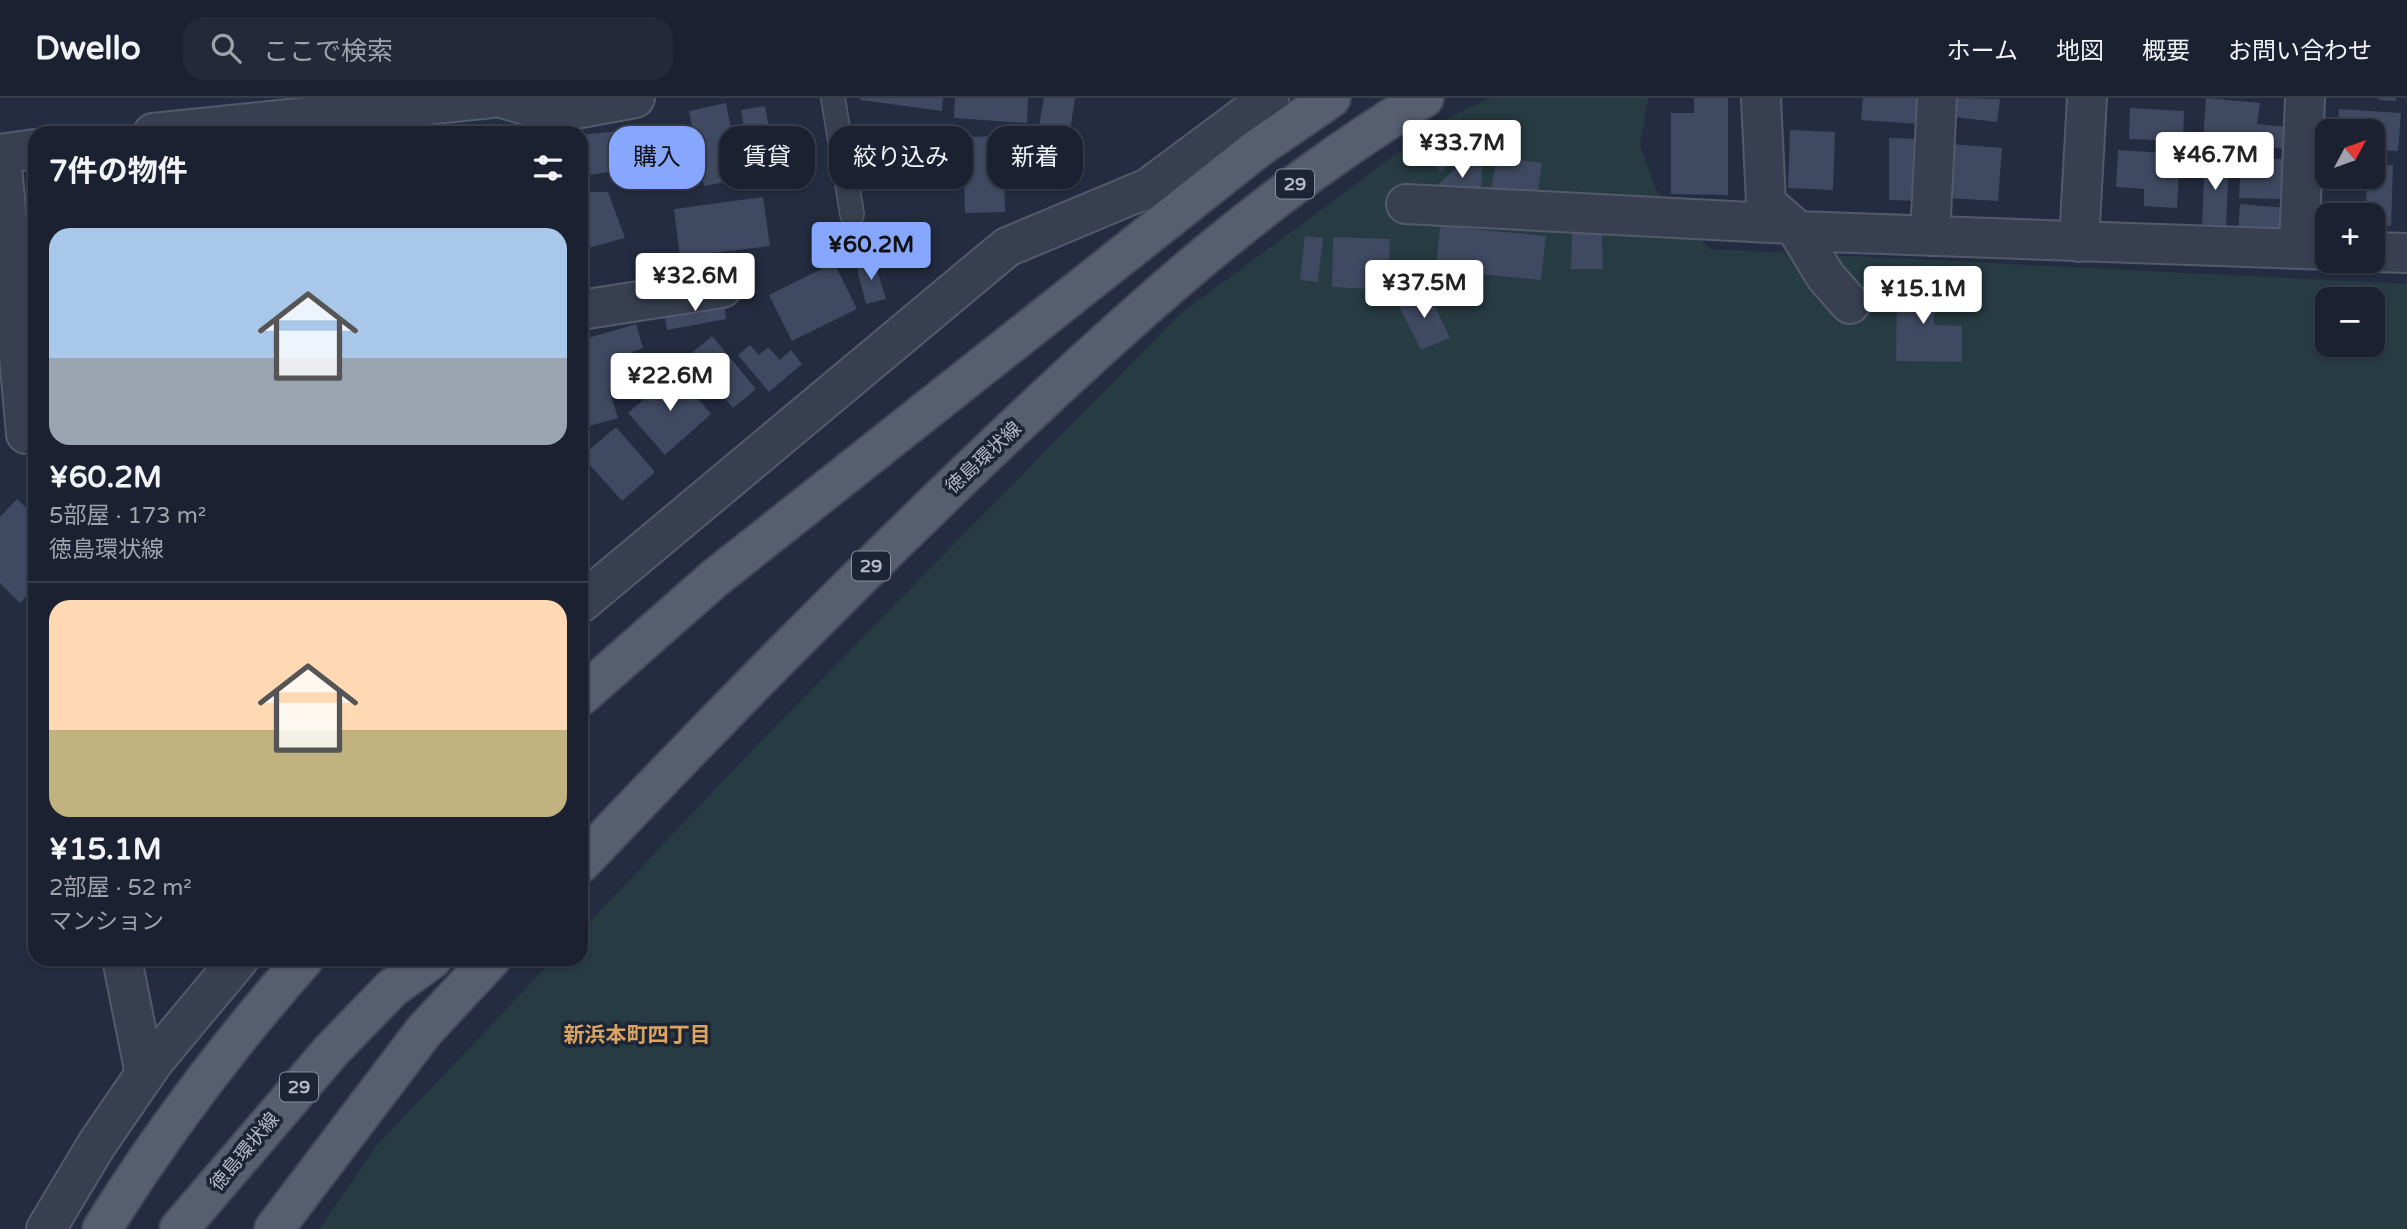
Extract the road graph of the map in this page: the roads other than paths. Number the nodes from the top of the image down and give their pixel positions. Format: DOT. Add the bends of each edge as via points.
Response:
graph roads {
  1 [pos="492,98"];
  2 [pos="500,98"];
  3 [pos="635,98"];
  4 [pos="833,98"];
  5 [pos="1269,98"];
  6 [pos="1331,98"];
  7 [pos="1424,98"];
  8 [pos="1761,98"];
  9 [pos="1937,98"];
  10 [pos="2087,98"];
  11 [pos="2305,98"];
  12 [pos="236,126"];
  13 [pos="511,126"];
  14 [pos="28,150"];
  15 [pos="0,154"];
  16 [pos="1406,204"];
  17 [pos="852,214"];
  18 [pos="1794,228"];
  19 [pos="1930,236"];
  20 [pos="2079,242"];
  21 [pos="2313,250"];
  22 [pos="2385,252"];
  23 [pos="2407,253"];
  24 [pos="722,288"];
  25 [pos="1850,304"];
  26 [pos="588,309"];
  27 [pos="26,434"];
  28 [pos="588,597"];
  29 [pos="588,690"];
  30 [pos="588,856"];
  31 [pos="123,966"];
  32 [pos="233,966"];
  33 [pos="298,966"];
  34 [pos="422,966"];
  35 [pos="484,966"];
  36 [pos="145,1074"];
  37 [pos="46,1229"];
  38 [pos="102,1229"];
  39 [pos="179,1229"];
  40 [pos="274,1229"];
  1 -- 12 [label="street"];
  2 -- 3 [label="street" via="555,113"];
  2 -- 13 [label="street"];
  4 -- 17 [label="lane"];
  5 -- 28 [label="street" via="1148,188 1007,247"];
  6 -- 29 [label="main road, 29" via="1258,148 715,578"];
  7 -- 30 [label="main road, 徳島環状線 / 29" via="1307,174 1174,282 929,508"];
  8 -- 18 [label="street" via="1766,204"];
  9 -- 19 [label="street"];
  10 -- 20 [label="street"];
  11 -- 21 [label="street"];
  14 -- 15 [label="street"];
  15 -- 27 [label="street"];
  16 -- 18 [label="street"];
  18 -- 19 [label="street"];
  18 -- 25 [label="street" via="1825,277"];
  19 -- 20 [label="street"];
  20 -- 21 [label="street"];
  22 -- 23 [label="street"];
  24 -- 26 [label="street"];
  31 -- 36 [label="street"];
  32 -- 36 [label="street"];
  33 -- 38 [label="main road" via="184,1105"];
  34 -- 39 [label="main road, 徳島環状線 / 29" via="392,988 331,1051"];
  35 -- 40 [label="main road" via="424,1031"];
  36 -- 37 [label="street"];
}
